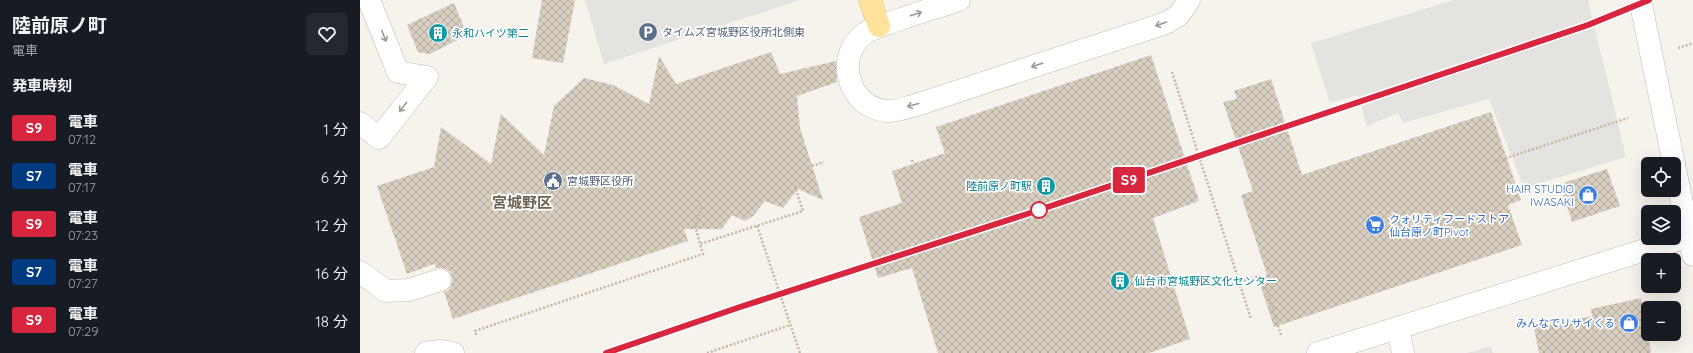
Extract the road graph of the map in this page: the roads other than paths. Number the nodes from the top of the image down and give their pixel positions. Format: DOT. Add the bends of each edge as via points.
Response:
graph roads {
  1 [pos="369,0"];
  2 [pos="870,0"];
  3 [pos="958,0"];
  4 [pos="1189,0"];
  5 [pos="1640,0"];
  6 [pos="879,26"];
  7 [pos="360,123"];
  8 [pos="1672,157"];
  9 [pos="1681,197"];
  10 [pos="1691,246"];
  11 [pos="360,262"];
  12 [pos="360,266"];
  13 [pos="360,272"];
  14 [pos="440,280"];
  15 [pos="1398,328"];
  16 [pos="426,353"];
  17 [pos="453,353"];
  18 [pos="1318,353"];
  19 [pos="1403,353"];
  1 -- 7 [label="street, one-way" via="398,72 427,76 379,138"];
  2 -- 6 [label="main road"];
  6 -- 3 [label="street, one-way"];
  4 -- 6 [label="street, one-way" via="1179,15 1166,22 888,112 867,104 857,95 847,69 852,48 858,39"];
  5 -- 8 [label="street"];
  9 -- 10 [label="street"];
  10 -- 15 [label="street"];
  11 -- 12 [label="street"];
  13 -- 14 [label="street" via="386,291 409,290"];
  15 -- 18 [label="street"];
  15 -- 19 [label="street"];
  16 -- 17 [label="street" via="434,350"];
}
